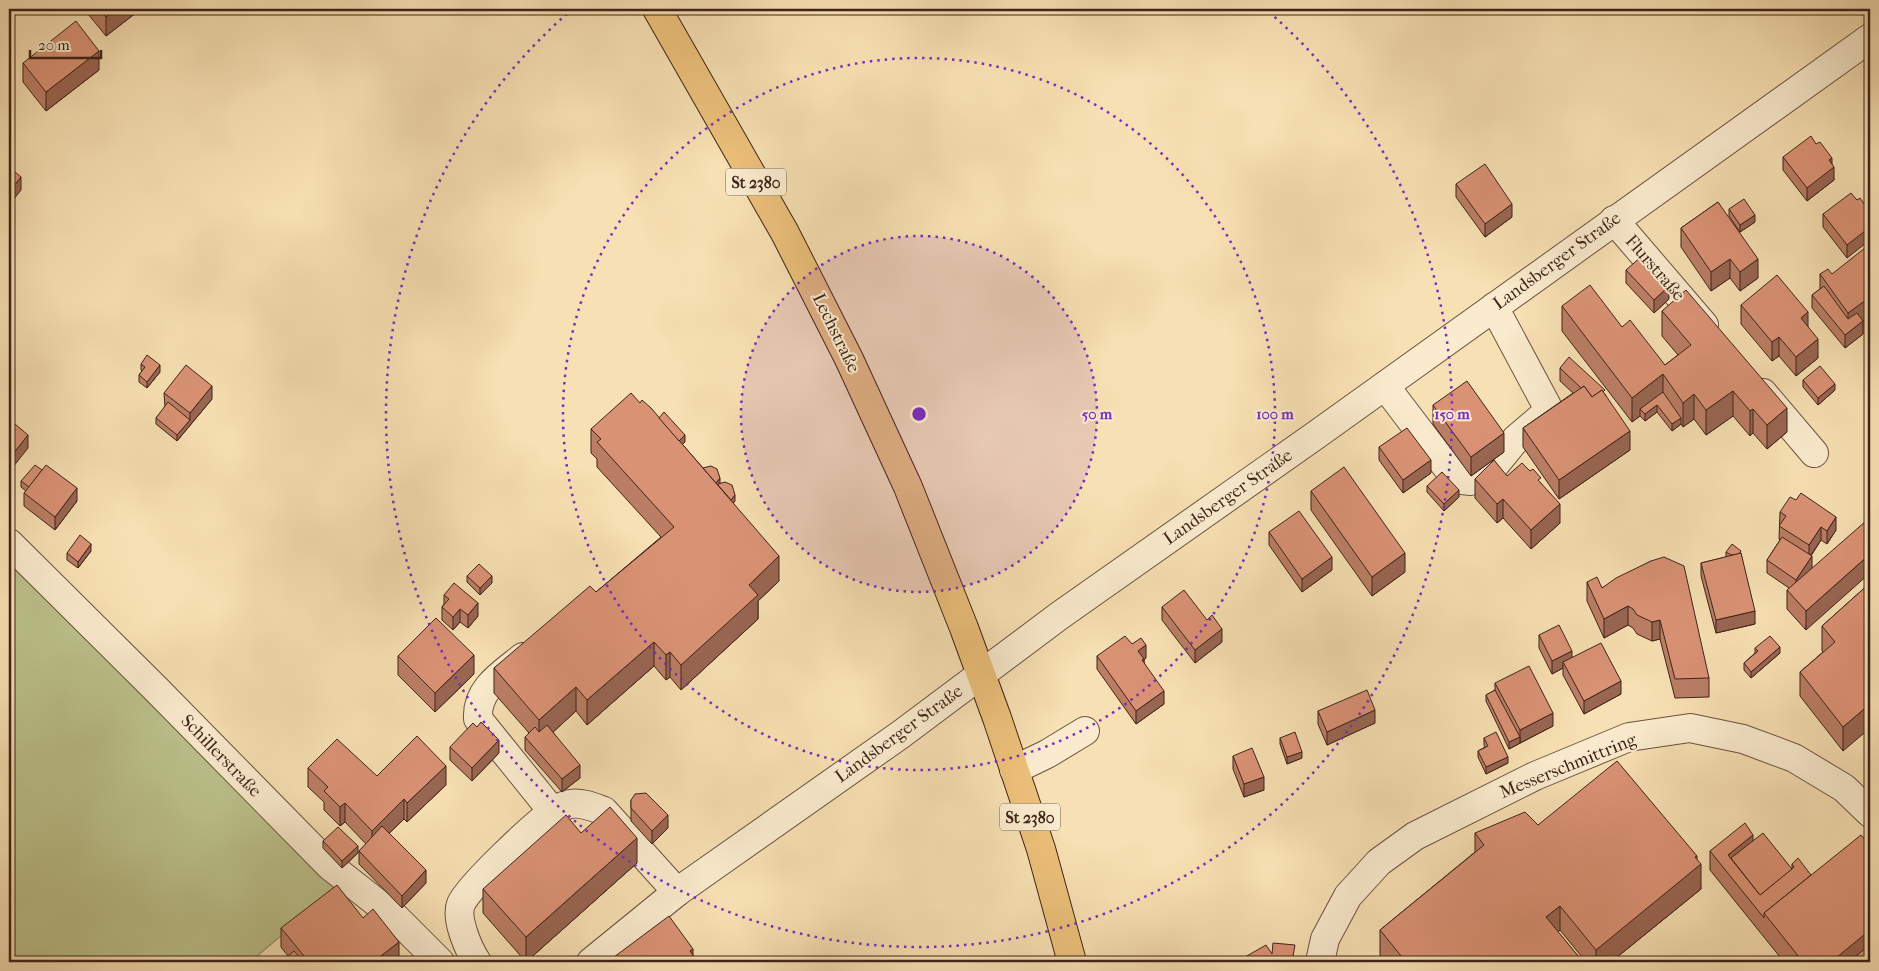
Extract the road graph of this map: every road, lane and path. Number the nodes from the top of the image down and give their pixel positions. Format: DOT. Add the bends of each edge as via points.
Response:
graph roads {
  1 [pos="657,9"];
  2 [pos="1870,38"];
  3 [pos="1614,220"];
  4 [pos="1494,307"];
  5 [pos="1717,341"];
  6 [pos="1749,378"];
  7 [pos="1385,386"];
  8 [pos="1814,453"];
  9 [pos="9,543"];
  10 [pos="539,644"];
  11 [pos="981,674"];
  12 [pos="1085,731"];
  13 [pos="1014,770"];
  14 [pos="553,812"];
  15 [pos="1870,813"];
  16 [pos="677,892"];
  17 [pos="440,962"];
  18 [pos="477,962"];
  19 [pos="591,962"];
  20 [pos="1072,962"];
  21 [pos="1320,962"];
  1 -- 11 [label="main road, Lechstraße / St 2380" via="785,233 850,359 908,487"];
  2 -- 3 [label="street, Landsberger Straße"];
  3 -- 4 [label="street, Landsberger Straße"];
  3 -- 5 [label="street, Flurstraße"];
  4 -- 7 [label="street, Landsberger Straße"];
  4 -- 7 [label="street" via="1547,406 1544,414 1516,439 1494,466 1471,481 1452,474"];
  6 -- 8 [label="street"];
  7 -- 11 [label="street, Landsberger Straße"];
  9 -- 17 [label="street, Schillerstraße" via="330,866 395,917"];
  10 -- 14 [label="street" via="493,681 477,708 478,719"];
  11 -- 13 [label="main road, St 2380"];
  11 -- 16 [label="street, Landsberger Straße"];
  12 -- 13 [label="street"];
  13 -- 20 [label="main road, St 2380"];
  14 -- 16 [label="street" via="570,804 587,804 604,811"];
  14 -- 18 [label="street" via="473,886 460,906 462,929"];
  15 -- 21 [label="street, Messerschmittring" via="1844,788 1794,758 1743,738 1690,728 1630,737 1526,781 1415,836 1378,862 1348,896 1325,939"];
  16 -- 19 [label="street, Landsberger Straße"];
}
